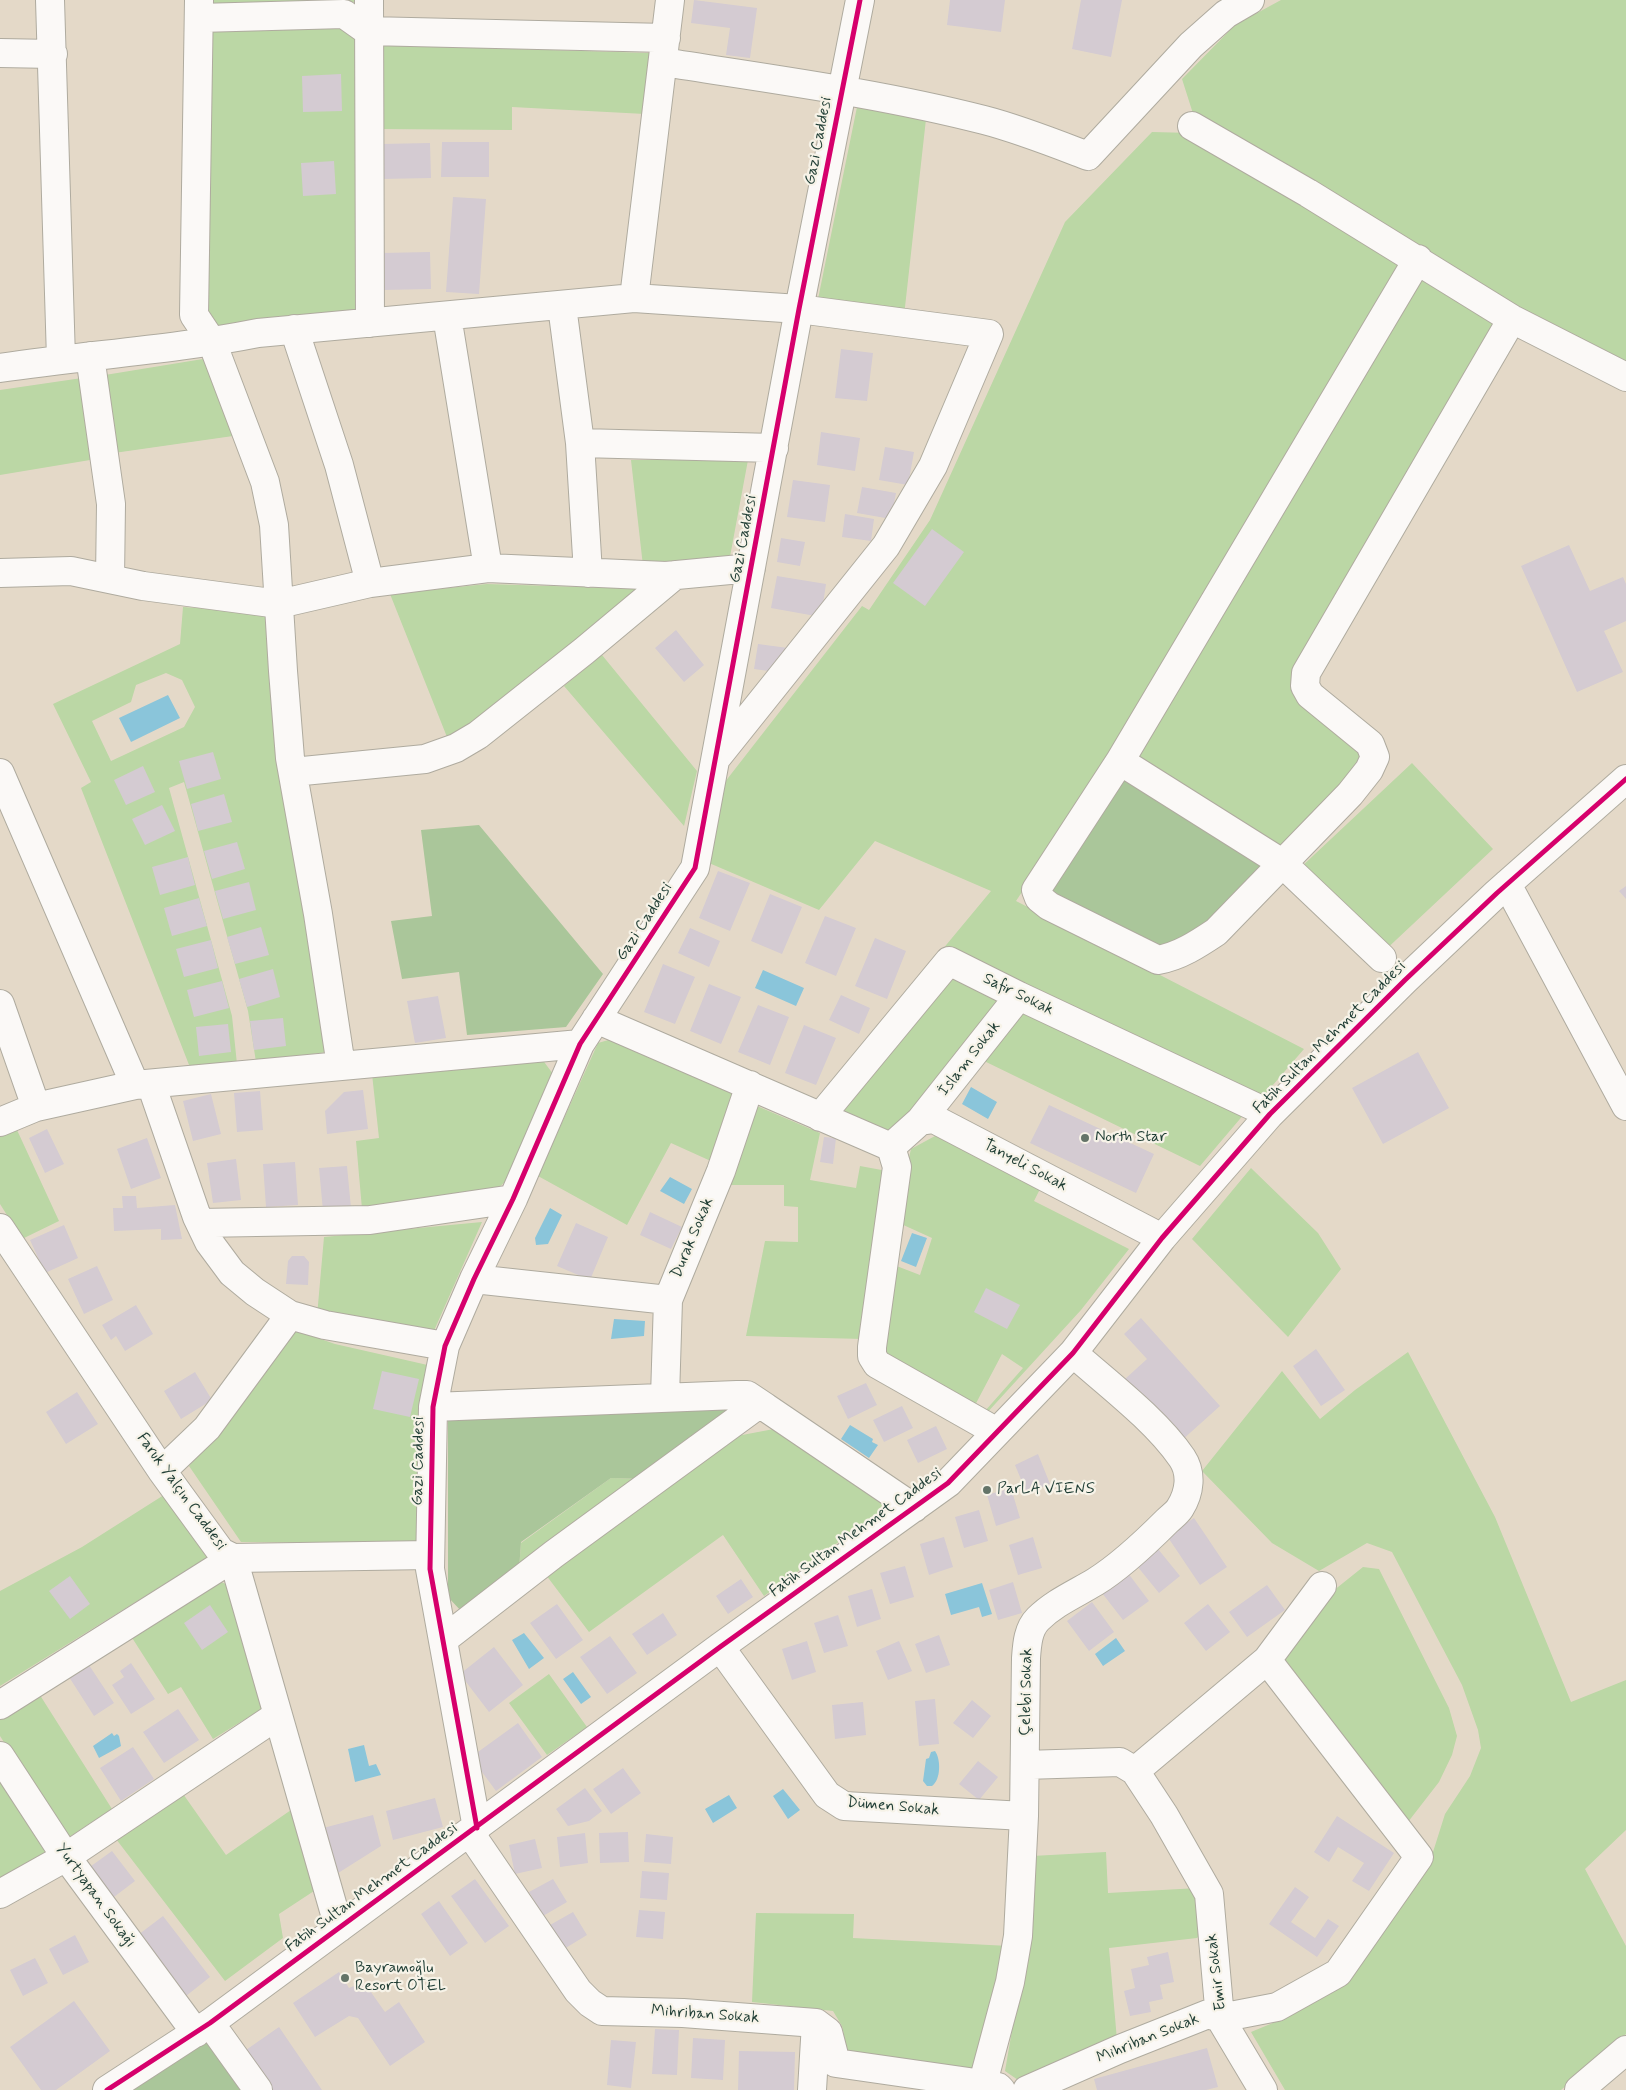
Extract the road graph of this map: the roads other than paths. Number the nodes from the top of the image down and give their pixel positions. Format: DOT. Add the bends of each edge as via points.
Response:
graph roads {
  1 [pos="50,0"];
  2 [pos="369,0"];
  3 [pos="670,0"];
  4 [pos="860,0"];
  5 [pos="1250,0"];
  6 [pos="199,9"];
  7 [pos="368,31"];
  8 [pos="664,50"];
  9 [pos="0,54"];
  10 [pos="53,54"];
  11 [pos="841,91"];
  12 [pos="1192,126"];
  13 [pos="1418,260"];
  14 [pos="634,298"];
  15 [pos="562,306"];
  16 [pos="799,309"];
  17 [pos="447,316"];
  18 [pos="1512,319"];
  19 [pos="370,323"];
  20 [pos="294,329"];
  21 [pos="212,342"];
  22 [pos="90,356"];
  23 [pos="61,359"];
  24 [pos="0,368"];
  25 [pos="1626,377"];
  26 [pos="580,443"];
  27 [pos="774,448"];
  28 [pos="488,568"];
  29 [pos="751,568"];
  30 [pos="588,572"];
  31 [pos="0,574"];
  32 [pos="675,575"];
  33 [pos="110,579"];
  34 [pos="370,583"];
  35 [pos="279,604"];
  36 [pos="716,759"];
  37 [pos="1120,761"];
  38 [pos="293,772"];
  39 [pos="0,773"];
  40 [pos="1626,779"];
  41 [pos="1282,863"];
  42 [pos="1507,884"];
  43 [pos="1382,958"];
  44 [pos="1019,996"];
  45 [pos="0,1004"];
  46 [pos="596,1019"];
  47 [pos="580,1044"];
  48 [pos="341,1066"];
  49 [pos="143,1084"];
  50 [pos="750,1085"];
  51 [pos="1626,1106"];
  52 [pos="36,1107"];
  53 [pos="1270,1114"];
  54 [pos="820,1117"];
  55 [pos="920,1121"];
  56 [pos="0,1122"];
  57 [pos="891,1147"];
  58 [pos="513,1199"];
  59 [pos="200,1223"];
  60 [pos="0,1228"];
  61 [pos="1162,1238"];
  62 [pos="474,1280"];
  63 [pos="668,1300"];
  64 [pos="290,1315"];
  65 [pos="445,1346"];
  66 [pos="1073,1352"];
  67 [pos="665,1397"];
  68 [pos="433,1407"];
  69 [pos="765,1407"];
  70 [pos="997,1432"];
  71 [pos="162,1470"];
  72 [pos="914,1508"];
  73 [pos="430,1555"];
  74 [pos="233,1558"];
  75 [pos="1322,1586"];
  76 [pos="443,1640"];
  77 [pos="720,1646"];
  78 [pos="1267,1660"];
  79 [pos="0,1705"];
  80 [pos="278,1715"];
  81 [pos="0,1756"];
  82 [pos="1025,1765"];
  83 [pos="1135,1771"];
  84 [pos="1024,1816"];
  85 [pos="474,1830"];
  86 [pos="66,1858"];
  87 [pos="0,1894"];
  88 [pos="339,1928"];
  89 [pos="1220,2018"];
  90 [pos="816,2023"];
  91 [pos="203,2028"];
  92 [pos="1626,2050"];
  93 [pos="1043,2087"];
  94 [pos="988,2088"];
  95 [pos="107,2090"];
  96 [pos="258,2090"];
  97 [pos="812,2090"];
  98 [pos="1263,2090"];
  99 [pos="1579,2090"];
  1 -- 10 [label="street"];
  2 -- 7 [label="street"];
  3 -- 8 [label="street"];
  4 -- 11 [label="street, Gazi Caddesi"];
  5 -- 11 [label="street" via="1226,14 1191,45 1088,156 985,121"];
  6 -- 7 [label="street" via="344,14"];
  6 -- 21 [label="street" via="194,315"];
  7 -- 8 [label="street"];
  7 -- 19 [label="street"];
  8 -- 11 [label="street"];
  8 -- 14 [label="street"];
  9 -- 10 [label="street"];
  10 -- 23 [label="street"];
  11 -- 16 [label="street, Gazi Caddesi"];
  12 -- 13 [label="street"];
  13 -- 18 [label="street"];
  13 -- 37 [label="street"];
  14 -- 15 [label="street"];
  14 -- 16 [label="street"];
  15 -- 17 [label="street"];
  15 -- 26 [label="street"];
  16 -- 27 [label="street, Gazi Caddesi"];
  16 -- 36 [label="street" via="990,334 933,466 886,546"];
  17 -- 19 [label="street"];
  17 -- 28 [label="street"];
  18 -- 25 [label="street"];
  18 -- 41 [label="street" via="1306,673 1305,686 1310,695 1370,744 1375,757 1350,794"];
  19 -- 20 [label="street"];
  20 -- 21 [label="street"];
  20 -- 34 [label="street" via="339,465"];
  21 -- 22 [label="street"];
  21 -- 35 [label="street" via="265,482 274,525"];
  22 -- 23 [label="street"];
  22 -- 33 [label="street" via="111,504"];
  23 -- 24 [label="street"];
  26 -- 27 [label="street"];
  26 -- 30 [label="street"];
  27 -- 29 [label="street, Gazi Caddesi"];
  28 -- 30 [label="street"];
  28 -- 34 [label="street"];
  29 -- 32 [label="street"];
  29 -- 36 [label="street, Gazi Caddesi"];
  30 -- 32 [label="street"];
  31 -- 33 [label="street" via="72,572"];
  32 -- 38 [label="street" via="478,735 456,748 425,759"];
  33 -- 35 [label="street"];
  34 -- 35 [label="street"];
  35 -- 38 [label="street"];
  36 -- 46 [label="street, Gazi Caddesi" via="695,868"];
  37 -- 41 [label="street"];
  37 -- 41 [label="street" via="1036,890 1039,898 1049,906 1158,960 1171,958 1216,932"];
  38 -- 48 [label="street"];
  39 -- 49 [label="street"];
  40 -- 42 [label="street, Fatih Sultan Mehmet Caddesi"];
  41 -- 43 [label="street"];
  42 -- 51 [label="street"];
  42 -- 53 [label="street, Fatih Sultan Mehmet Caddesi"];
  44 -- 53 [label="street, Safir Sokak"];
  44 -- 54 [label="street, Safir Sokak" via="950,961"];
  44 -- 55 [label="street, İslam Sokak"];
  45 -- 52 [label="street"];
  46 -- 47 [label="street, Gazi Caddesi"];
  46 -- 50 [label="street"];
  47 -- 48 [label="street"];
  47 -- 58 [label="street, Gazi Caddesi"];
  48 -- 49 [label="street"];
  49 -- 52 [label="street"];
  49 -- 59 [label="street"];
  50 -- 54 [label="street"];
  50 -- 63 [label="street, Durak Sokak" via="721,1170"];
  52 -- 56 [label="street"];
  53 -- 61 [label="street, Fatih Sultan Mehmet Caddesi"];
  54 -- 57 [label="street"];
  55 -- 57 [label="street"];
  55 -- 61 [label="street, Tanyeli Sokak" via="934,1119"];
  57 -- 70 [label="street" via="897,1167 872,1356 877,1364"];
  58 -- 59 [label="street" via="370,1220"];
  58 -- 62 [label="street, Gazi Caddesi"];
  59 -- 64 [label="street" via="209,1242 232,1273"];
  60 -- 71 [label="street, Faruk Yalçın Caddesi"];
  61 -- 66 [label="street, Fatih Sultan Mehmet Caddesi"];
  62 -- 63 [label="street"];
  62 -- 65 [label="street, Gazi Caddesi"];
  63 -- 67 [label="street, Durak Sokak"];
  64 -- 65 [label="street" via="325,1325"];
  64 -- 71 [label="street" via="207,1428"];
  65 -- 68 [label="street, Gazi Caddesi"];
  66 -- 70 [label="street, Fatih Sultan Mehmet Caddesi"];
  66 -- 82 [label="street, Çelebi Sokak" via="1152,1423 1182,1458 1190,1475 1180,1508 1157,1531 1103,1576 1036,1620 1028,1635 1026,1658"];
  67 -- 68 [label="street"];
  67 -- 69 [label="street" via="747,1395"];
  68 -- 73 [label="street, Gazi Caddesi"];
  69 -- 72 [label="street"];
  69 -- 76 [label="street" via="755,1407"];
  70 -- 72 [label="street, Fatih Sultan Mehmet Caddesi" via="948,1483"];
  71 -- 74 [label="street, Faruk Yalçın Caddesi" via="221,1552"];
  72 -- 77 [label="street, Fatih Sultan Mehmet Caddesi"];
  73 -- 74 [label="street"];
  73 -- 76 [label="street, Gazi Caddesi"];
  74 -- 79 [label="street"];
  74 -- 80 [label="street, Faruk Yalçın Caddesi"];
  75 -- 78 [label="street"];
  76 -- 85 [label="street, Gazi Caddesi"];
  77 -- 84 [label="street, Dümen Sokak" via="827,1795 844,1806"];
  77 -- 85 [label="street, Fatih Sultan Mehmet Caddesi"];
  78 -- 83 [label="street"];
  78 -- 89 [label="street, Emir Sokak" via="1419,1857 1338,1973 1277,2007"];
  80 -- 86 [label="street"];
  80 -- 88 [label="street, Faruk Yalçın Caddesi"];
  81 -- 86 [label="street, Yurtyapan Sokağı"];
  82 -- 83 [label="street" via="1120,1762"];
  82 -- 84 [label="street, Çelebi Sokak"];
  83 -- 89 [label="street, Emir Sokak" via="1209,1894"];
  84 -- 94 [label="street, Çelebi Sokak" via="1018,1936"];
  85 -- 88 [label="street, Fatih Sultan Mehmet Caddesi"];
  85 -- 90 [label="street, Mihriban Sokak" via="578,1991 602,2010"];
  86 -- 87 [label="street"];
  86 -- 91 [label="street, Yurtyapan Sokağı"];
  88 -- 91 [label="street, Fatih Sultan Mehmet Caddesi"];
  89 -- 93 [label="street, Mihriban Sokak" via="1208,2014"];
  89 -- 98 [label="street, Mihriban Sokak"];
  90 -- 94 [label="street" via="828,2032 836,2063"];
  90 -- 97 [label="street"];
  91 -- 95 [label="street, Fatih Sultan Mehmet Caddesi"];
  91 -- 96 [label="street, Yurtyapan Sokağı"];
  92 -- 99 [label="street"];
}
